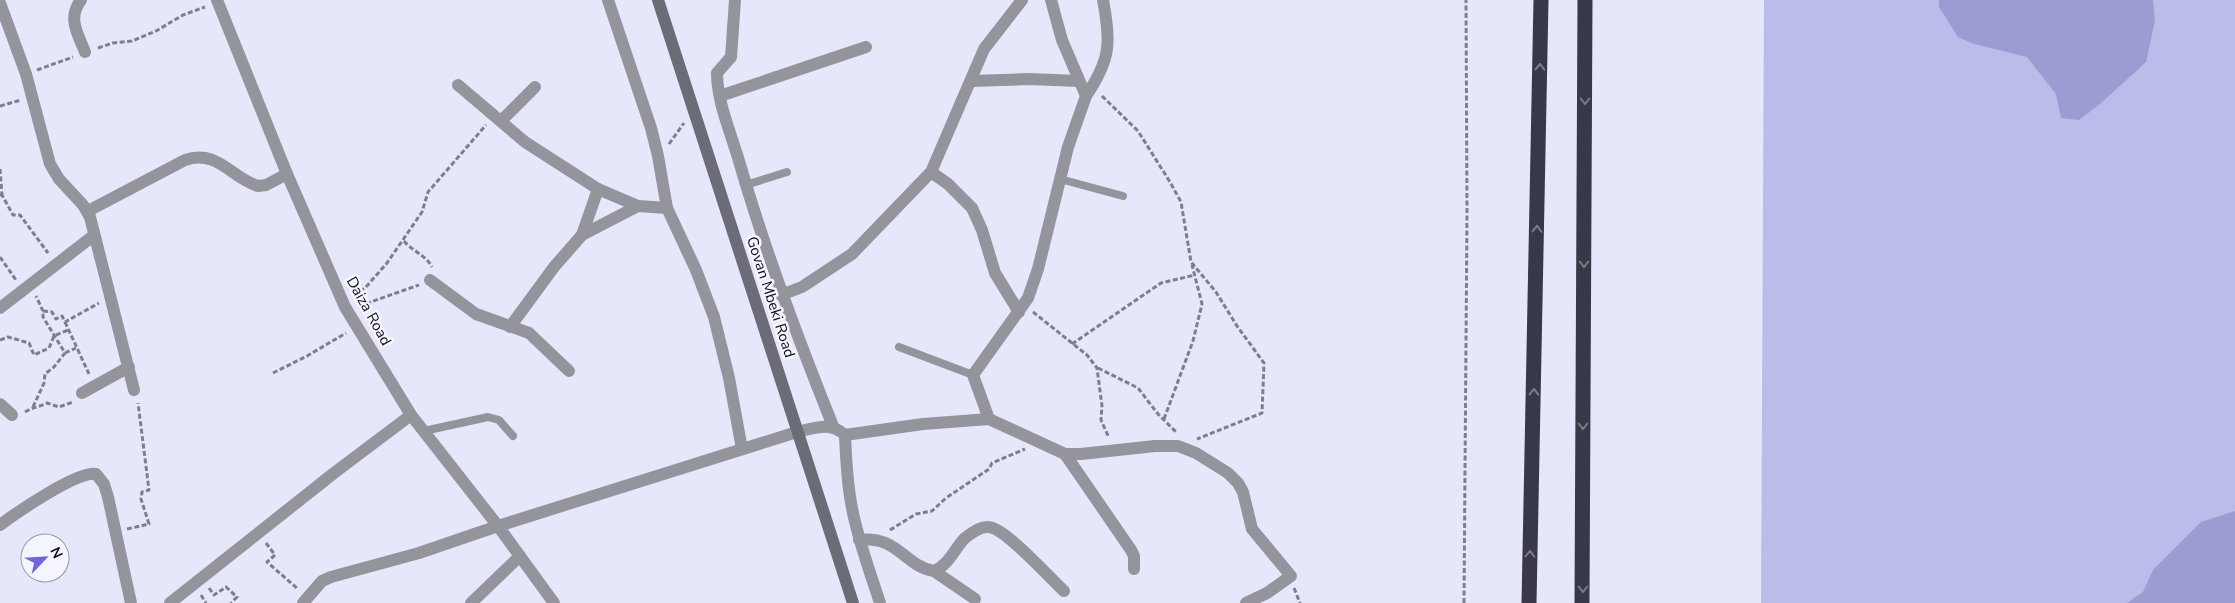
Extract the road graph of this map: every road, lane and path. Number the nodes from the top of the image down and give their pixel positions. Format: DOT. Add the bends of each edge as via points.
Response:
graph roads {
  1 [pos="80,0"];
  2 [pos="608,0"];
  3 [pos="658,0"];
  4 [pos="735,0"];
  5 [pos="1022,0"];
  6 [pos="1050,0"];
  7 [pos="1103,0"];
  8 [pos="1466,0"];
  9 [pos="1541,0"];
  10 [pos="1585,0"];
  11 [pos="217,1"];
  12 [pos="0,2"];
  13 [pos="866,47"];
  14 [pos="85,52"];
  15 [pos="26,74"];
  16 [pos="972,81"];
  17 [pos="1079,81"];
  18 [pos="458,85"];
  19 [pos="534,87"];
  20 [pos="1089,91"];
  21 [pos="720,96"];
  22 [pos="33,98"];
  23 [pos="0,106"];
  24 [pos="693,108"];
  25 [pos="498,118"];
  26 [pos="658,156"];
  27 [pos="0,169"];
  28 [pos="787,172"];
  29 [pos="931,172"];
  30 [pos="287,174"];
  31 [pos="1060,179"];
  32 [pos="746,185"];
  33 [pos="598,189"];
  34 [pos="1,195"];
  35 [pos="1123,196"];
  36 [pos="638,206"];
  37 [pos="667,208"];
  38 [pos="88,211"];
  39 [pos="582,235"];
  40 [pos="93,236"];
  41 [pos="404,240"];
  42 [pos="0,257"];
  43 [pos="1192,262"];
  44 [pos="58,263"];
  45 [pos="1195,276"];
  46 [pos="430,280"];
  47 [pos="27,288"];
  48 [pos="109,295"];
  49 [pos="781,295"];
  50 [pos="346,306"];
  51 [pos="0,308"];
  52 [pos="1022,308"];
  53 [pos="43,310"];
  54 [pos="65,322"];
  55 [pos="358,327"];
  56 [pos="510,327"];
  57 [pos="68,330"];
  58 [pos="54,336"];
  59 [pos="0,340"];
  60 [pos="1072,344"];
  61 [pos="899,347"];
  62 [pos="76,348"];
  63 [pos="65,353"];
  64 [pos="129,367"];
  65 [pos="1097,368"];
  66 [pos="569,371"];
  67 [pos="274,373"];
  68 [pos="973,375"];
  69 [pos="95,386"];
  70 [pos="134,390"];
  71 [pos="82,393"];
  72 [pos="0,404"];
  73 [pos="33,407"];
  74 [pos="12,415"];
  75 [pos="411,415"];
  76 [pos="989,419"];
  77 [pos="1164,419"];
  78 [pos="1101,420"];
  79 [pos="833,426"];
  80 [pos="424,431"];
  81 [pos="797,432"];
  82 [pos="845,435"];
  83 [pos="513,436"];
  84 [pos="1028,437"];
  85 [pos="1181,445"];
  86 [pos="742,450"];
  87 [pos="1066,454"];
  88 [pos="0,525"];
  89 [pos="498,526"];
  90 [pos="117,532"];
  91 [pos="259,532"];
  92 [pos="865,539"];
  93 [pos="520,556"];
  94 [pos="1134,569"];
  95 [pos="934,571"];
  96 [pos="201,578"];
  97 [pos="1064,591"];
  98 [pos="975,599"];
  99 [pos="305,600"];
  100 [pos="131,603"];
  101 [pos="170,603"];
  102 [pos="231,603"];
  103 [pos="471,603"];
  104 [pos="554,603"];
  105 [pos="853,603"];
  106 [pos="880,603"];
  107 [pos="1246,603"];
  108 [pos="1464,603"];
  109 [pos="1529,603"];
  110 [pos="1582,603"];
  1 -- 14 [label="street" via="73,21"];
  2 -- 26 [label="street"];
  3 -- 24 [label="main road, Govan Mbeki Road"];
  4 -- 21 [label="street" via="731,57 717,72"];
  5 -- 16 [label="street" via="988,43"];
  6 -- 17 [label="street"];
  7 -- 20 [label="street" via="1109,26 1108,53"];
  8 -- 108 [label="path"];
  109 -- 9 [label="highway, one-way"];
  10 -- 110 [label="highway, one-way"];
  11 -- 14 [label="path" via="132,41"];
  11 -- 30 [label="street, Daiza Road"];
  12 -- 15 [label="street"];
  13 -- 21 [label="street"];
  14 -- 15 [label="path"];
  15 -- 22 [label="street"];
  16 -- 17 [label="street"];
  16 -- 29 [label="street"];
  17 -- 20 [label="street"];
  18 -- 25 [label="street"];
  19 -- 25 [label="street"];
  20 -- 31 [label="street"];
  20 -- 43 [label="path" via="1138,131 1170,182 1180,202"];
  21 -- 32 [label="street"];
  22 -- 23 [label="path"];
  22 -- 38 [label="street" via="54,172"];
  24 -- 26 [label="path" via="677,135"];
  24 -- 81 [label="main road, Govan Mbeki Road"];
  25 -- 33 [label="street" via="545,156"];
  25 -- 41 [label="path" via="428,192 422,212"];
  26 -- 37 [label="street"];
  27 -- 34 [label="path"];
  28 -- 32 [label="lane"];
  29 -- 49 [label="street" via="852,254 808,284"];
  29 -- 52 [label="street" via="972,208 995,274"];
  30 -- 38 [label="street" via="258,186 206,157 195,156"];
  30 -- 50 [label="street, Daiza Road"];
  31 -- 35 [label="lane"];
  31 -- 52 [label="street" via="1038,268"];
  32 -- 49 [label="street"];
  33 -- 36 [label="street"];
  33 -- 39 [label="street"];
  34 -- 44 [label="path" via="10,211 20,215"];
  36 -- 37 [label="street"];
  36 -- 39 [label="street"];
  37 -- 86 [label="street" via="714,317"];
  38 -- 40 [label="street"];
  39 -- 56 [label="street"];
  40 -- 44 [label="street"];
  40 -- 48 [label="street"];
  41 -- 46 [label="path" via="429,261 433,269"];
  41 -- 50 [label="path"];
  42 -- 47 [label="path"];
  43 -- 45 [label="path"];
  43 -- 85 [label="path" via="1264,363 1262,413"];
  44 -- 47 [label="street"];
  45 -- 60 [label="path" via="1161,282"];
  45 -- 77 [label="path" via="1202,304 1194,341"];
  46 -- 50 [label="path" via="362,306"];
  46 -- 56 [label="street" via="476,314"];
  47 -- 51 [label="street"];
  47 -- 53 [label="path"];
  48 -- 54 [label="path"];
  48 -- 64 [label="street"];
  49 -- 79 [label="street"];
  50 -- 55 [label="street, Daiza Road"];
  52 -- 60 [label="path"];
  52 -- 68 [label="street"];
  53 -- 54 [label="path" via="52,312 56,319 62,316"];
  53 -- 58 [label="path"];
  54 -- 57 [label="path"];
  55 -- 67 [label="path"];
  55 -- 75 [label="street, Daiza Road"];
  56 -- 66 [label="street" via="529,332"];
  57 -- 58 [label="path"];
  57 -- 62 [label="path"];
  58 -- 59 [label="path" via="49,348 34,355 29,343 8,337"];
  58 -- 63 [label="path"];
  60 -- 65 [label="path"];
  61 -- 68 [label="lane"];
  62 -- 63 [label="path"];
  62 -- 69 [label="path"];
  63 -- 73 [label="path" via="45,374"];
  64 -- 69 [label="street"];
  64 -- 70 [label="street"];
  65 -- 77 [label="path" via="1138,388"];
  65 -- 78 [label="path"];
  68 -- 76 [label="street"];
  69 -- 71 [label="street"];
  70 -- 90 [label="path" via="141,413 149,490 142,492 141,499 149,524"];
  71 -- 73 [label="path" via="80,398 65,406 47,403"];
  72 -- 74 [label="street"];
  73 -- 74 [label="path"];
  75 -- 80 [label="street, Daiza Road"];
  75 -- 91 [label="street"];
  76 -- 82 [label="street"];
  76 -- 84 [label="street"];
  77 -- 85 [label="path" via="1172,426"];
  79 -- 81 [label="street"];
  79 -- 82 [label="street"];
  80 -- 83 [label="lane" via="488,417 499,420"];
  80 -- 89 [label="street, Daiza Road"];
  81 -- 86 [label="street"];
  81 -- 105 [label="main road, Govan Mbeki Road"];
  82 -- 92 [label="street" via="848,485"];
  84 -- 87 [label="street"];
  84 -- 92 [label="path" via="1022,452 992,463 989,469 932,511 916,514 892,529"];
  85 -- 87 [label="street"];
  85 -- 107 [label="street" via="1228,473 1238,483 1256,537 1291,576 1268,593"];
  86 -- 89 [label="street"];
  87 -- 94 [label="street" via="1131,550"];
  88 -- 90 [label="street" via="53,491 93,473 104,484"];
  89 -- 93 [label="street, Daiza Road"];
  89 -- 99 [label="street" via="393,561 331,576"];
  90 -- 100 [label="street"];
  91 -- 96 [label="street"];
  91 -- 99 [label="path" via="275,555 267,562"];
  92 -- 95 [label="street" via="885,542 920,566"];
  92 -- 106 [label="street"];
  93 -- 103 [label="street"];
  93 -- 104 [label="street, Daiza Road"];
  95 -- 97 [label="street" via="944,565 967,536 990,526 1008,537"];
  95 -- 98 [label="street"];
  96 -- 101 [label="street"];
  96 -- 102 [label="path" via="214,594 226,587 238,597"];
}
